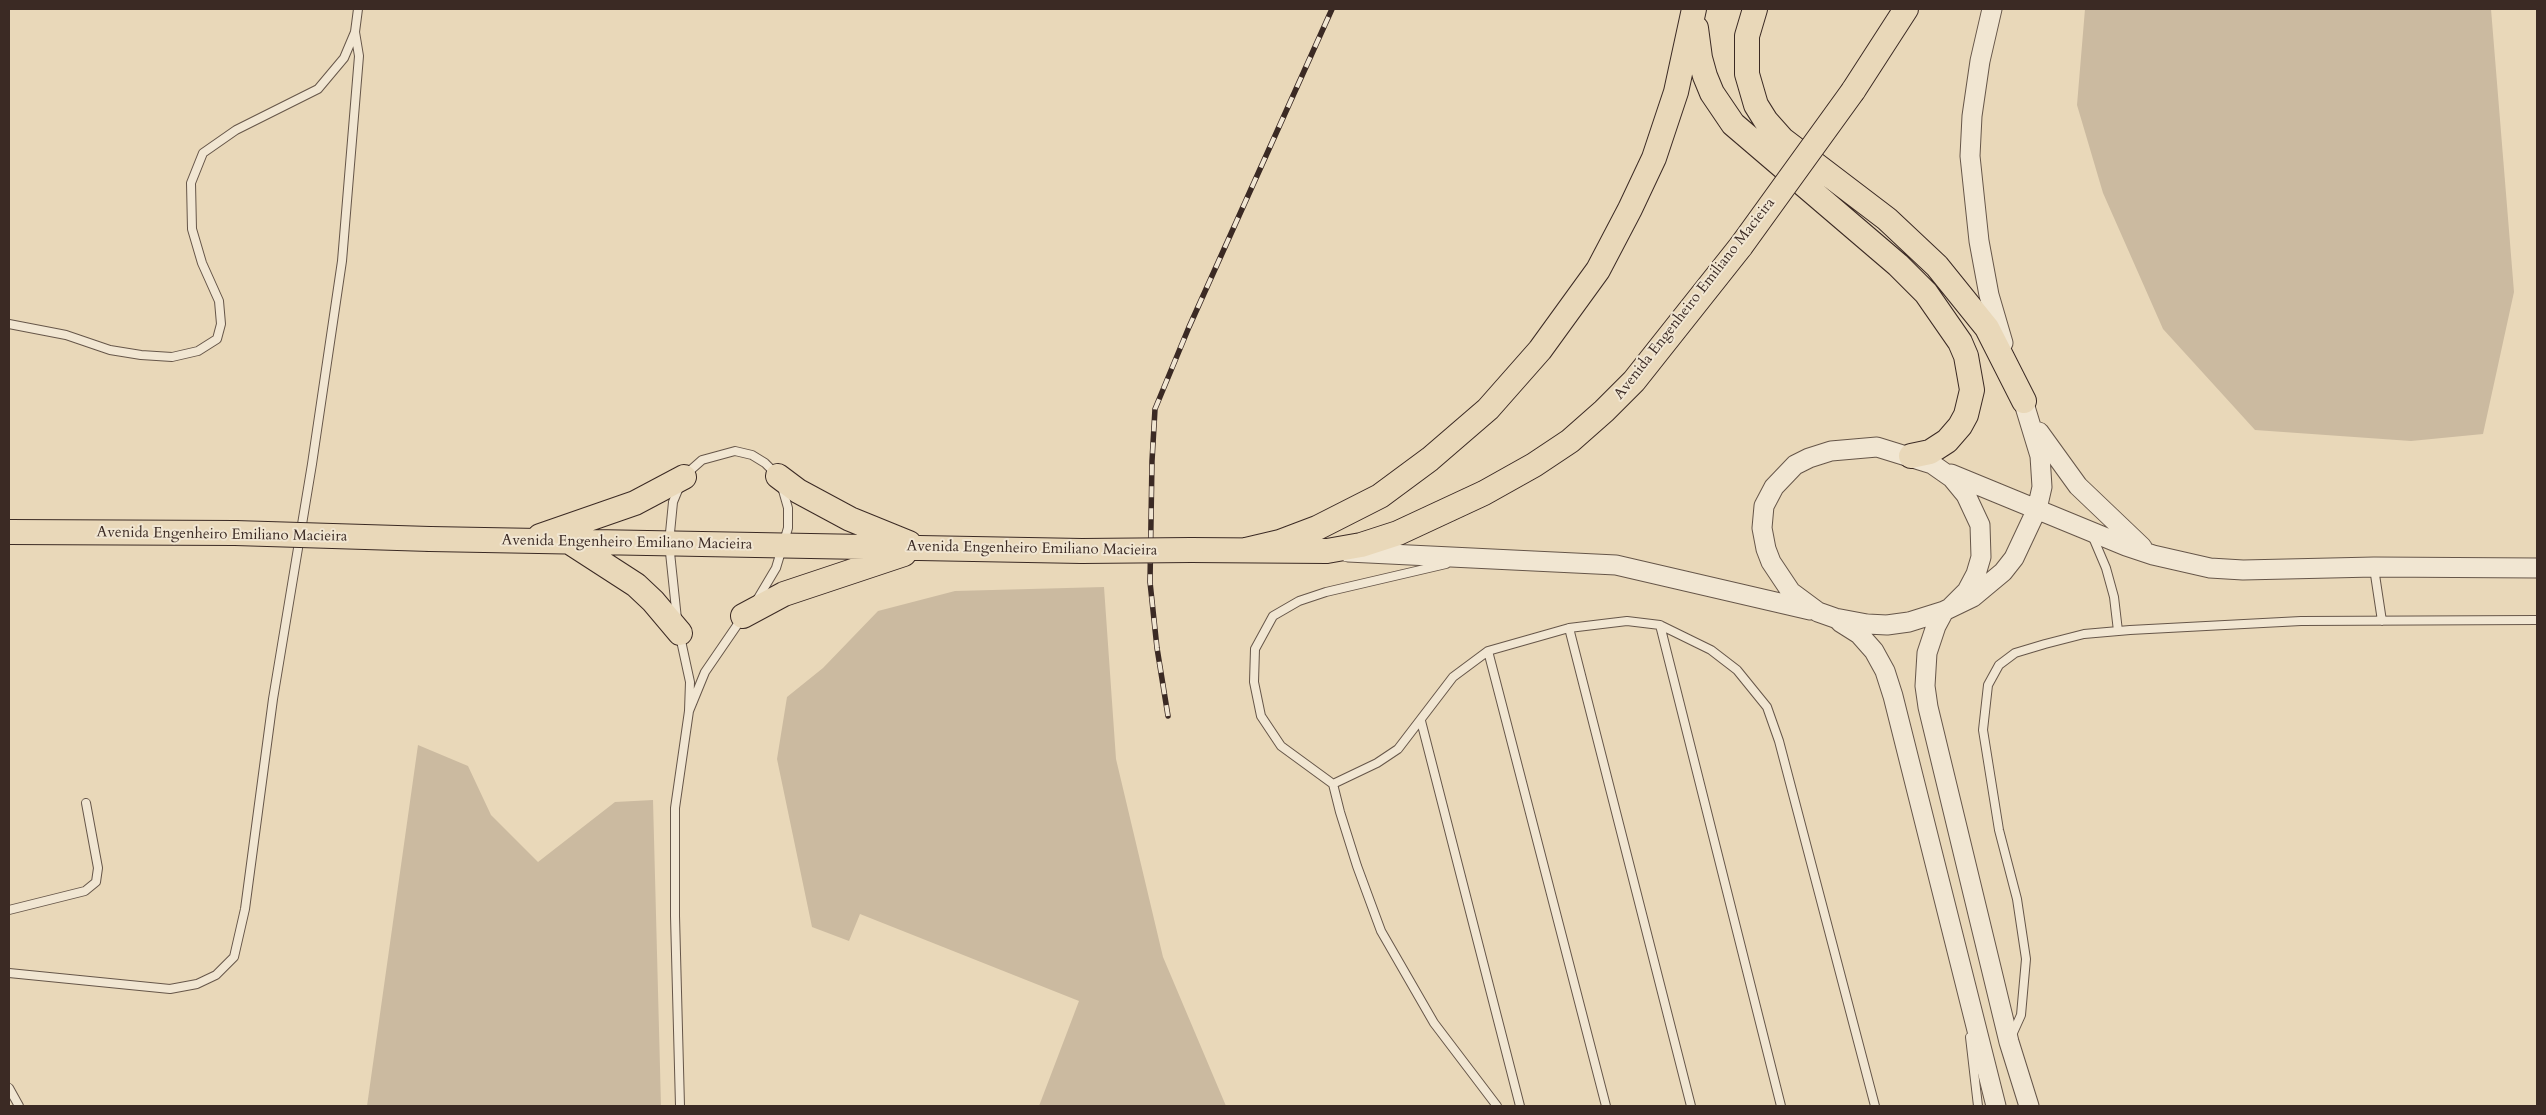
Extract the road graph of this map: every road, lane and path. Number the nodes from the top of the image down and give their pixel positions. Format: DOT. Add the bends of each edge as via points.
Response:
graph roads {
  1 [pos="358,9"];
  2 [pos="1694,9"];
  3 [pos="1755,9"];
  4 [pos="1906,9"];
  5 [pos="1992,9"];
  6 [pos="2001,9"];
  7 [pos="355,32"];
  8 [pos="1980,61"];
  9 [pos="9,324"];
  10 [pos="2024,401"];
  11 [pos="1911,456"];
  12 [pos="1941,470"];
  13 [pos="778,476"];
  14 [pos="684,477"];
  15 [pos="2037,509"];
  16 [pos="9,532"];
  17 [pos="2091,533"];
  18 [pos="525,541"];
  19 [pos="568,542"];
  20 [pos="669,543"];
  21 [pos="783,546"];
  22 [pos="922,548"];
  23 [pos="1246,550"];
  24 [pos="1327,551"];
  25 [pos="2153,555"];
  26 [pos="1467,558"];
  27 [pos="2374,567"];
  28 [pos="2537,568"];
  29 [pos="1948,609"];
  30 [pos="1826,615"];
  31 [pos="743,616"];
  32 [pos="2382,620"];
  33 [pos="2537,620"];
  34 [pos="1660,625"];
  35 [pos="1569,628"];
  36 [pos="2118,631"];
  37 [pos="680,633"];
  38 [pos="1488,650"];
  39 [pos="689,711"];
  40 [pos="1421,721"];
  41 [pos="1334,784"];
  42 [pos="86,803"];
  43 [pos="9,910"];
  44 [pos="9,973"];
  45 [pos="1963,978"];
  46 [pos="2009,1042"];
  47 [pos="9,1088"];
  48 [pos="18,1106"];
  49 [pos="680,1106"];
  50 [pos="1497,1106"];
  51 [pos="1520,1106"];
  52 [pos="1606,1106"];
  53 [pos="1691,1106"];
  54 [pos="1781,1106"];
  55 [pos="1875,1106"];
  56 [pos="1978,1106"];
  57 [pos="1996,1106"];
  58 [pos="2029,1106"];
  1 -- 7 [label="lane"];
  2 -- 11 [label="highway" via="1705,76 1712,93 1733,124 1898,265 1926,294 1960,342 1972,390 1966,415 1954,434 1942,444 1930,452"];
  2 -- 23 [label="highway, Avenida Engenheiro Emiliano Macieira" via="1676,92 1654,158 1598,270 1540,350 1488,409 1380,496 1317,528"];
  3 -- 10 [label="highway" via="1747,36 1747,74 1756,105 1766,121 1782,139 1886,219 1937,266 1986,328"];
  4 -- 24 [label="highway, Avenida Engenheiro Emiliano Macieira, bridge" via="1852,91 1741,246 1634,381 1570,441 1484,493 1398,533"];
  5 -- 8 [label="street"];
  6 -- 8 [label="lane"];
  7 -- 9 [label="lane" via="344,58 318,89 236,130 203,152 191,183 192,229 202,264 219,301 222,324 218,339 198,351 172,358 141,356 110,350 66,335"];
  7 -- 44 [label="lane" via="359,56 342,261 273,699 246,909 234,957 216,975 197,984 170,988"];
  8 -- 10 [label="street" via="1970,156 1979,241 2000,337"];
  10 -- 15 [label="street" via="2040,456 2042,486"];
  10 -- 25 [label="street" via="2040,434 2078,486"];
  11 -- 12 [label="street"];
  11 -- 30 [label="street" via="1877,447 1831,451 1796,465 1768,496 1762,528 1771,562 1791,592"];
  12 -- 15 [label="street"];
  12 -- 29 [label="street" via="1966,495 1980,525 1982,541 1976,574 1967,591"];
  13 -- 14 [label="lane" via="766,463 735,450 702,460"];
  13 -- 21 [label="lane" via="788,508 788,528"];
  13 -- 22 [label="highway" via="798,491 850,519"];
  14 -- 18 [label="highway" via="635,502"];
  14 -- 20 [label="lane" via="673,502"];
  15 -- 17 [label="street"];
  15 -- 29 [label="street" via="2014,558 2003,572 1973,596"];
  16 -- 18 [label="highway, Avenida Engenheiro Emiliano Macieira, bridge" via="235,533"];
  17 -- 25 [label="street"];
  17 -- 36 [label="lane" via="2114,597"];
  18 -- 19 [label="highway, Avenida Engenheiro Emiliano Macieira"];
  19 -- 20 [label="highway, Avenida Engenheiro Emiliano Macieira"];
  19 -- 37 [label="highway" via="636,585"];
  20 -- 21 [label="highway, Avenida Engenheiro Emiliano Macieira"];
  20 -- 37 [label="lane"];
  21 -- 22 [label="highway, Avenida Engenheiro Emiliano Macieira"];
  21 -- 31 [label="lane" via="770,582"];
  22 -- 23 [label="highway, Avenida Engenheiro Emiliano Macieira, bridge"];
  22 -- 31 [label="highway" via="784,594"];
  23 -- 24 [label="highway, Avenida Engenheiro Emiliano Macieira"];
  24 -- 26 [label="street"];
  25 -- 27 [label="street" via="2210,568 2243,570"];
  26 -- 30 [label="street" via="1616,566"];
  26 -- 41 [label="lane" via="1326,592 1299,601 1273,616 1255,649 1254,682 1261,716 1282,746"];
  27 -- 28 [label="street"];
  27 -- 32 [label="lane"];
  29 -- 30 [label="street" via="1909,622 1887,625"];
  29 -- 46 [label="street" via="1936,626 1928,652 1925,686"];
  30 -- 45 [label="street" via="1859,634 1885,671"];
  31 -- 39 [label="lane" via="705,672"];
  32 -- 33 [label="lane"];
  32 -- 36 [label="lane"];
  34 -- 35 [label="lane" via="1627,621"];
  34 -- 54 [label="lane"];
  34 -- 55 [label="lane" via="1711,650 1737,670 1767,707 1779,741"];
  35 -- 38 [label="lane"];
  35 -- 53 [label="lane"];
  36 -- 46 [label="lane" via="2084,634 2015,653 1999,665 1988,685 1983,730 2026,959 2021,1015"];
  37 -- 39 [label="lane" via="687,663"];
  38 -- 40 [label="lane" via="1453,677"];
  38 -- 52 [label="lane"];
  39 -- 49 [label="lane" via="675,808"];
  40 -- 41 [label="lane" via="1398,749"];
  40 -- 51 [label="lane"];
  41 -- 50 [label="lane" via="1357,866 1381,931 1434,1023"];
  42 -- 43 [label="lane" via="98,868 96,882 85,891"];
  45 -- 56 [label="lane"];
  45 -- 57 [label="street"];
  46 -- 58 [label="street"];
  47 -- 48 [label="lane"];
}
